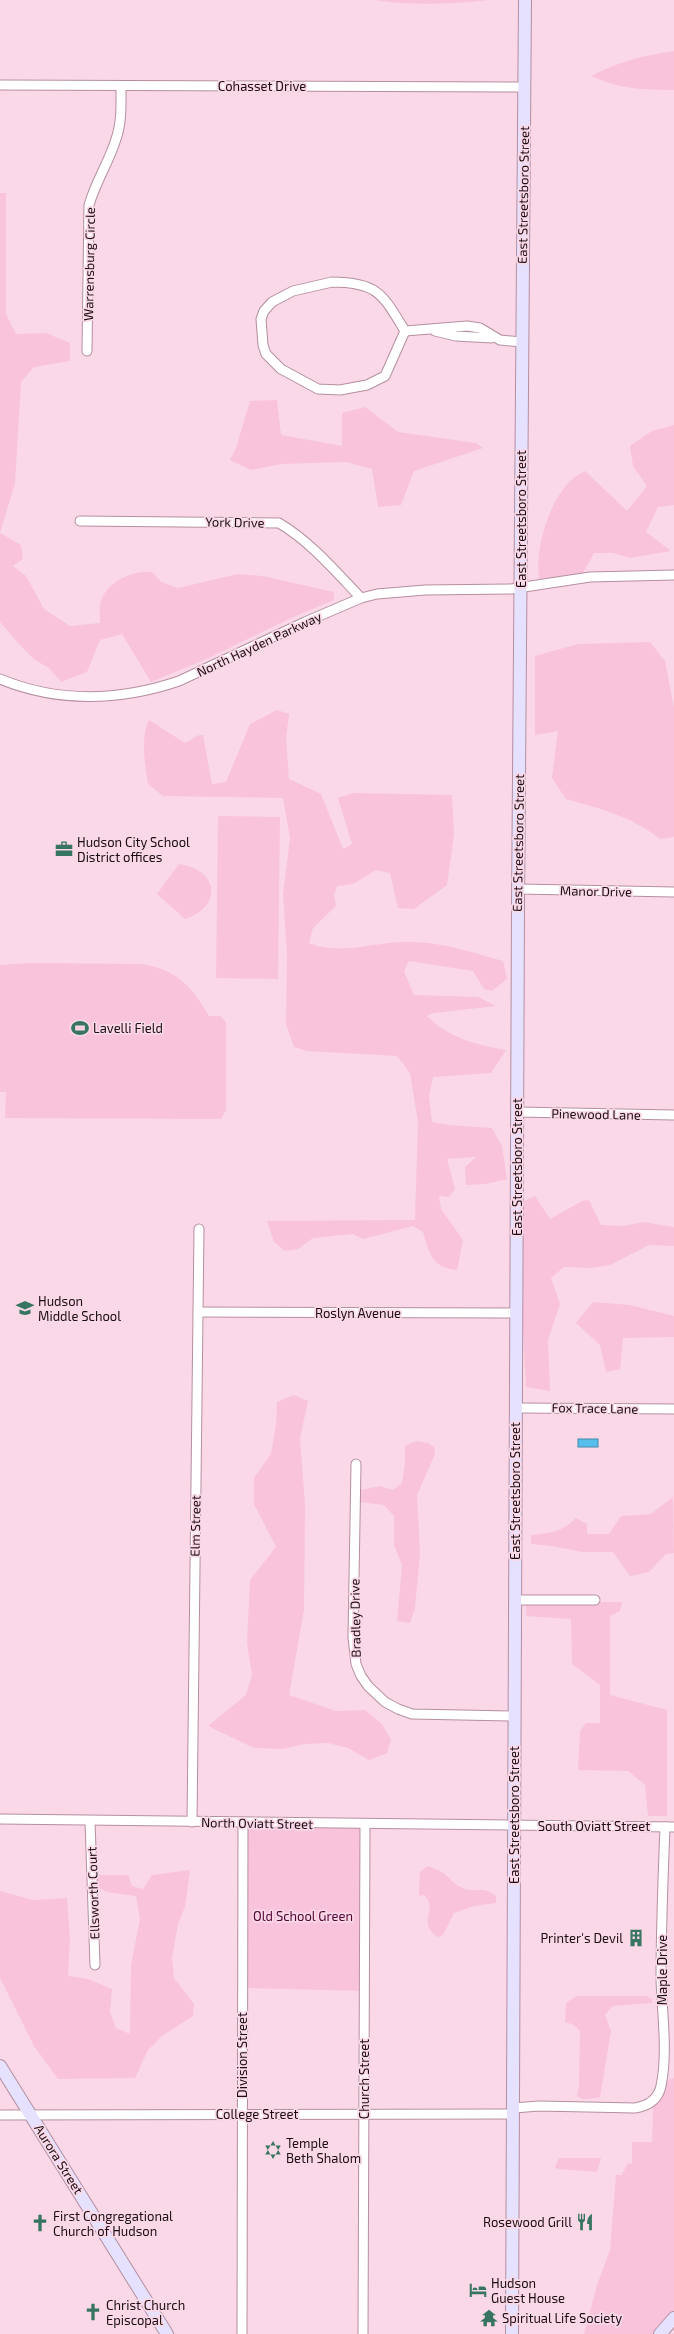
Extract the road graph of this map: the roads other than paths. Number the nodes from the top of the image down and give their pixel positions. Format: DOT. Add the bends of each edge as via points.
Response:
graph roads {
  1 [pos="525,0"];
  2 [pos="0,85"];
  3 [pos="121,86"];
  4 [pos="525,87"];
  5 [pos="405,331"];
  6 [pos="522,342"];
  7 [pos="87,351"];
  8 [pos="80,520"];
  9 [pos="674,575"];
  10 [pos="520,587"];
  11 [pos="361,598"];
  12 [pos="0,679"];
  13 [pos="518,889"];
  14 [pos="674,892"];
  15 [pos="517,1112"];
  16 [pos="674,1115"];
  17 [pos="199,1229"];
  18 [pos="198,1312"];
  19 [pos="517,1313"];
  20 [pos="516,1408"];
  21 [pos="674,1409"];
  22 [pos="356,1464"];
  23 [pos="515,1600"];
  24 [pos="595,1600"];
  25 [pos="514,1716"];
  26 [pos="0,1820"];
  27 [pos="90,1821"];
  28 [pos="192,1822"];
  29 [pos="243,1824"];
  30 [pos="365,1824"];
  31 [pos="513,1826"];
  32 [pos="669,1827"];
  33 [pos="95,1965"];
  34 [pos="0,2066"];
  35 [pos="644,2107"];
  36 [pos="514,2111"];
  37 [pos="31,2114"];
  38 [pos="242,2114"];
  39 [pos="0,2115"];
  40 [pos="364,2115"];
  41 [pos="674,2318"];
  42 [pos="167,2334"];
  43 [pos="242,2334"];
  44 [pos="363,2334"];
  45 [pos="512,2334"];
  46 [pos="660,2334"];
  1 -- 4 [label="main road, East Streetsboro Street"];
  2 -- 3 [label="street, Cohasset Drive"];
  3 -- 4 [label="street, Cohasset Drive"];
  3 -- 7 [label="street, Warrensburg Circle" via="117,138 95,184 89,205"];
  4 -- 6 [label="main road, East Streetsboro Street"];
  5 -- 5 [label="street" via="386,300 378,292 362,285 342,282 317,284 282,296 268,306 261,319 263,345 269,358 281,369 307,385 325,390 349,388 382,379"];
  5 -- 6 [label="street" via="467,326 480,328 492,338"];
  6 -- 10 [label="main road, East Streetsboro Street"];
  8 -- 11 [label="street, York Drive" via="279,523 323,558"];
  9 -- 10 [label="street, North Hayden Parkway" via="590,577"];
  10 -- 11 [label="street, North Hayden Parkway" via="393,592"];
  10 -- 13 [label="main road, East Streetsboro Street"];
  11 -- 12 [label="street, North Hayden Parkway" via="179,681 136,693 100,697 64,696 25,688"];
  13 -- 14 [label="street, Manor Drive"];
  13 -- 15 [label="main road, East Streetsboro Street"];
  15 -- 16 [label="street, Pinewood Lane"];
  15 -- 19 [label="main road, East Streetsboro Street"];
  17 -- 18 [label="street, Elm Street"];
  18 -- 19 [label="street, Roslyn Avenue"];
  18 -- 28 [label="street, Elm Street"];
  19 -- 20 [label="main road, East Streetsboro Street"];
  20 -- 21 [label="street, Fox Trace Lane"];
  20 -- 23 [label="main road, East Streetsboro Street"];
  22 -- 25 [label="street, Bradley Drive" via="353,1637 356,1664 361,1676 385,1702 412,1714"];
  23 -- 24 [label="street"];
  23 -- 25 [label="main road, East Streetsboro Street"];
  25 -- 31 [label="main road, East Streetsboro Street"];
  26 -- 27 [label="street, North Oviatt Street"];
  27 -- 28 [label="street, North Oviatt Street"];
  27 -- 33 [label="street, Ellsworth Court"];
  28 -- 29 [label="street, North Oviatt Street"];
  29 -- 30 [label="street, North Oviatt Street"];
  29 -- 38 [label="street, Division Street"];
  30 -- 31 [label="street, North Oviatt Street"];
  30 -- 40 [label="street, Church Street"];
  31 -- 32 [label="street, South Oviatt Street"];
  31 -- 36 [label="main road, East Streetsboro Street"];
  32 -- 35 [label="street, Maple Drive" via="661,2087 657,2097"];
  34 -- 37 [label="main road, Aurora Street"];
  35 -- 36 [label="street, College Street" via="539,2106"];
  36 -- 40 [label="street, College Street"];
  36 -- 45 [label="main road, East Streetsboro Street"];
  37 -- 38 [label="street, College Street"];
  37 -- 39 [label="street, College Street"];
  37 -- 42 [label="main road, Aurora Street"];
  38 -- 40 [label="street, College Street"];
  38 -- 43 [label="street, Division Street"];
  40 -- 44 [label="street, Church Street"];
  41 -- 46 [label="main road"];
}
